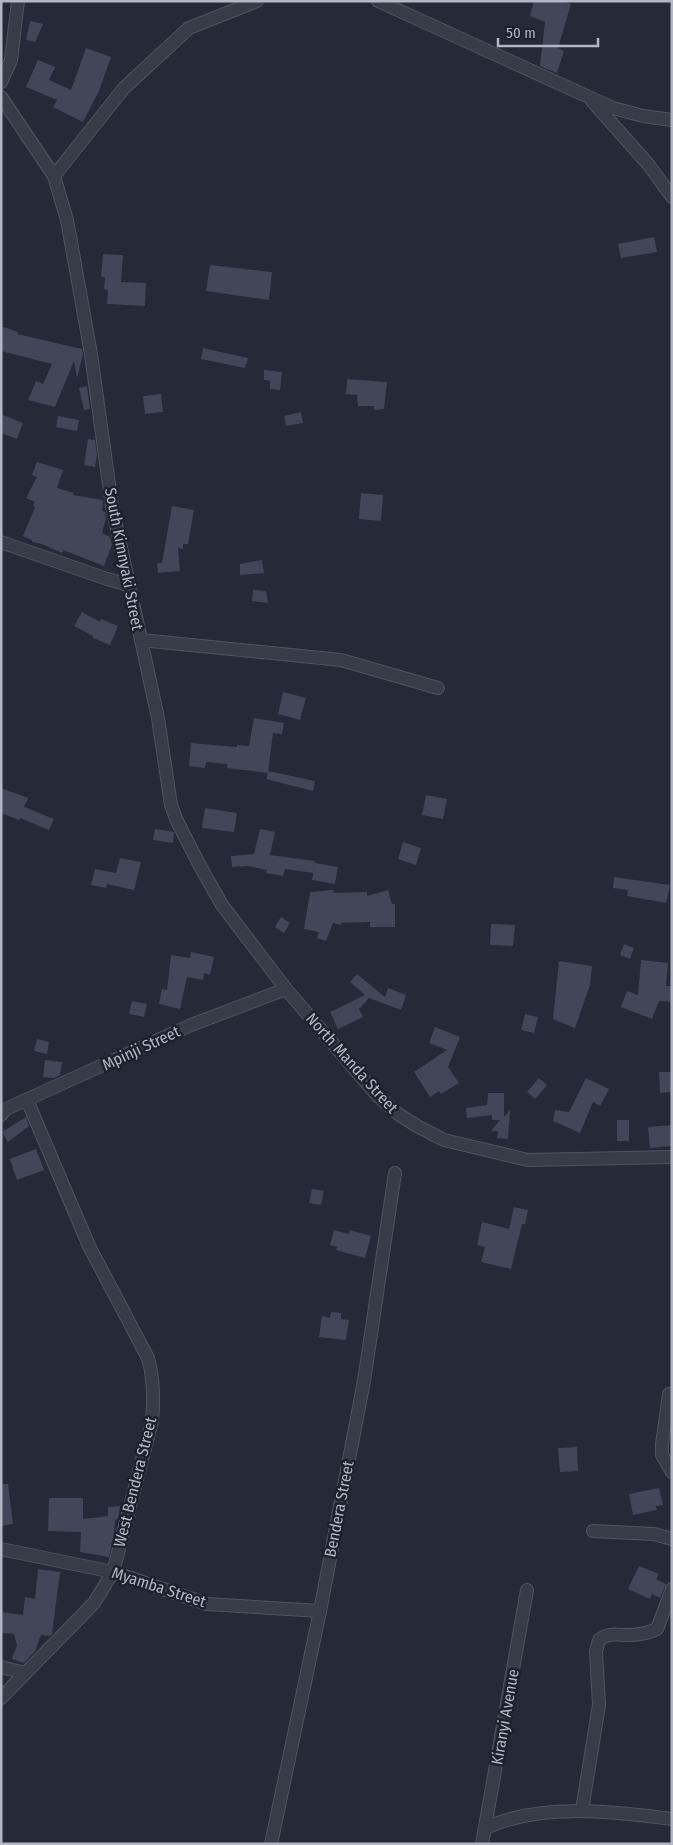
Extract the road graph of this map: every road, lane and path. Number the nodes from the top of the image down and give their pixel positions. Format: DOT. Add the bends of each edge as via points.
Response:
graph roads {
  1 [pos="18,1"];
  2 [pos="256,1"];
  3 [pos="378,1"];
  4 [pos="1,82"];
  5 [pos="1,96"];
  6 [pos="589,97"];
  7 [pos="672,120"];
  8 [pos="54,176"];
  9 [pos="672,197"];
  10 [pos="1,542"];
  11 [pos="129,585"];
  12 [pos="141,640"];
  13 [pos="438,688"];
  14 [pos="286,989"];
  15 [pos="297,1002"];
  16 [pos="27,1100"];
  17 [pos="1,1115"];
  18 [pos="672,1157"];
  19 [pos="395,1173"];
  20 [pos="669,1394"];
  21 [pos="672,1472"];
  22 [pos="593,1531"];
  23 [pos="672,1539"];
  24 [pos="1,1549"];
  25 [pos="113,1572"];
  26 [pos="527,1590"];
  27 [pos="672,1590"];
  28 [pos="320,1611"];
  29 [pos="1,1668"];
  30 [pos="25,1673"];
  31 [pos="1,1698"];
  32 [pos="582,1810"];
  33 [pos="672,1818"];
  34 [pos="486,1828"];
  35 [pos="271,1844"];
  36 [pos="482,1844"];
  1 -- 4 [label="street" via="11,60"];
  2 -- 8 [label="street" via="189,28 124,88"];
  3 -- 6 [label="street"];
  5 -- 8 [label="street, South Kimnyaki Street"];
  6 -- 7 [label="street" via="613,108"];
  6 -- 9 [label="street" via="648,164"];
  8 -- 11 [label="street, South Kimnyaki Street" via="67,220 91,354 112,506"];
  10 -- 11 [label="street"];
  11 -- 12 [label="street, South Kimnyaki Street"];
  12 -- 13 [label="street" via="341,660"];
  12 -- 14 [label="street, South Kimnyaki Street" via="158,718 168,791 177,821 222,905"];
  14 -- 15 [label="street, South Kimnyaki Street"];
  14 -- 16 [label="street, Mpinji Street" via="192,1025"];
  15 -- 18 [label="street, North Manda Street" via="376,1094 398,1114 444,1140 528,1160"];
  16 -- 17 [label="street, Mpinji Street" via="6,1109"];
  16 -- 25 [label="street, West Bendera Street" via="89,1246 148,1358 152,1374 152,1421"];
  19 -- 28 [label="street, Bendera Street" via="364,1381"];
  20 -- 21 [label="street" via="662,1455"];
  22 -- 23 [label="street" via="654,1534"];
  24 -- 25 [label="street, Myamba Street"];
  25 -- 28 [label="street, Myamba Street" via="207,1604"];
  25 -- 30 [label="street, West Bendera Street" via="94,1604"];
  26 -- 34 [label="street, Kiranyi Avenue"];
  27 -- 32 [label="street" via="657,1629 645,1634 607,1634 599,1640 596,1651 599,1705"];
  28 -- 35 [label="street, Bendera Street"];
  29 -- 30 [label="street"];
  30 -- 31 [label="street, West Bendera Street"];
  32 -- 33 [label="street"];
  32 -- 34 [label="street" via="516,1817"];
  34 -- 36 [label="street, Kiranyi Avenue"];
}
